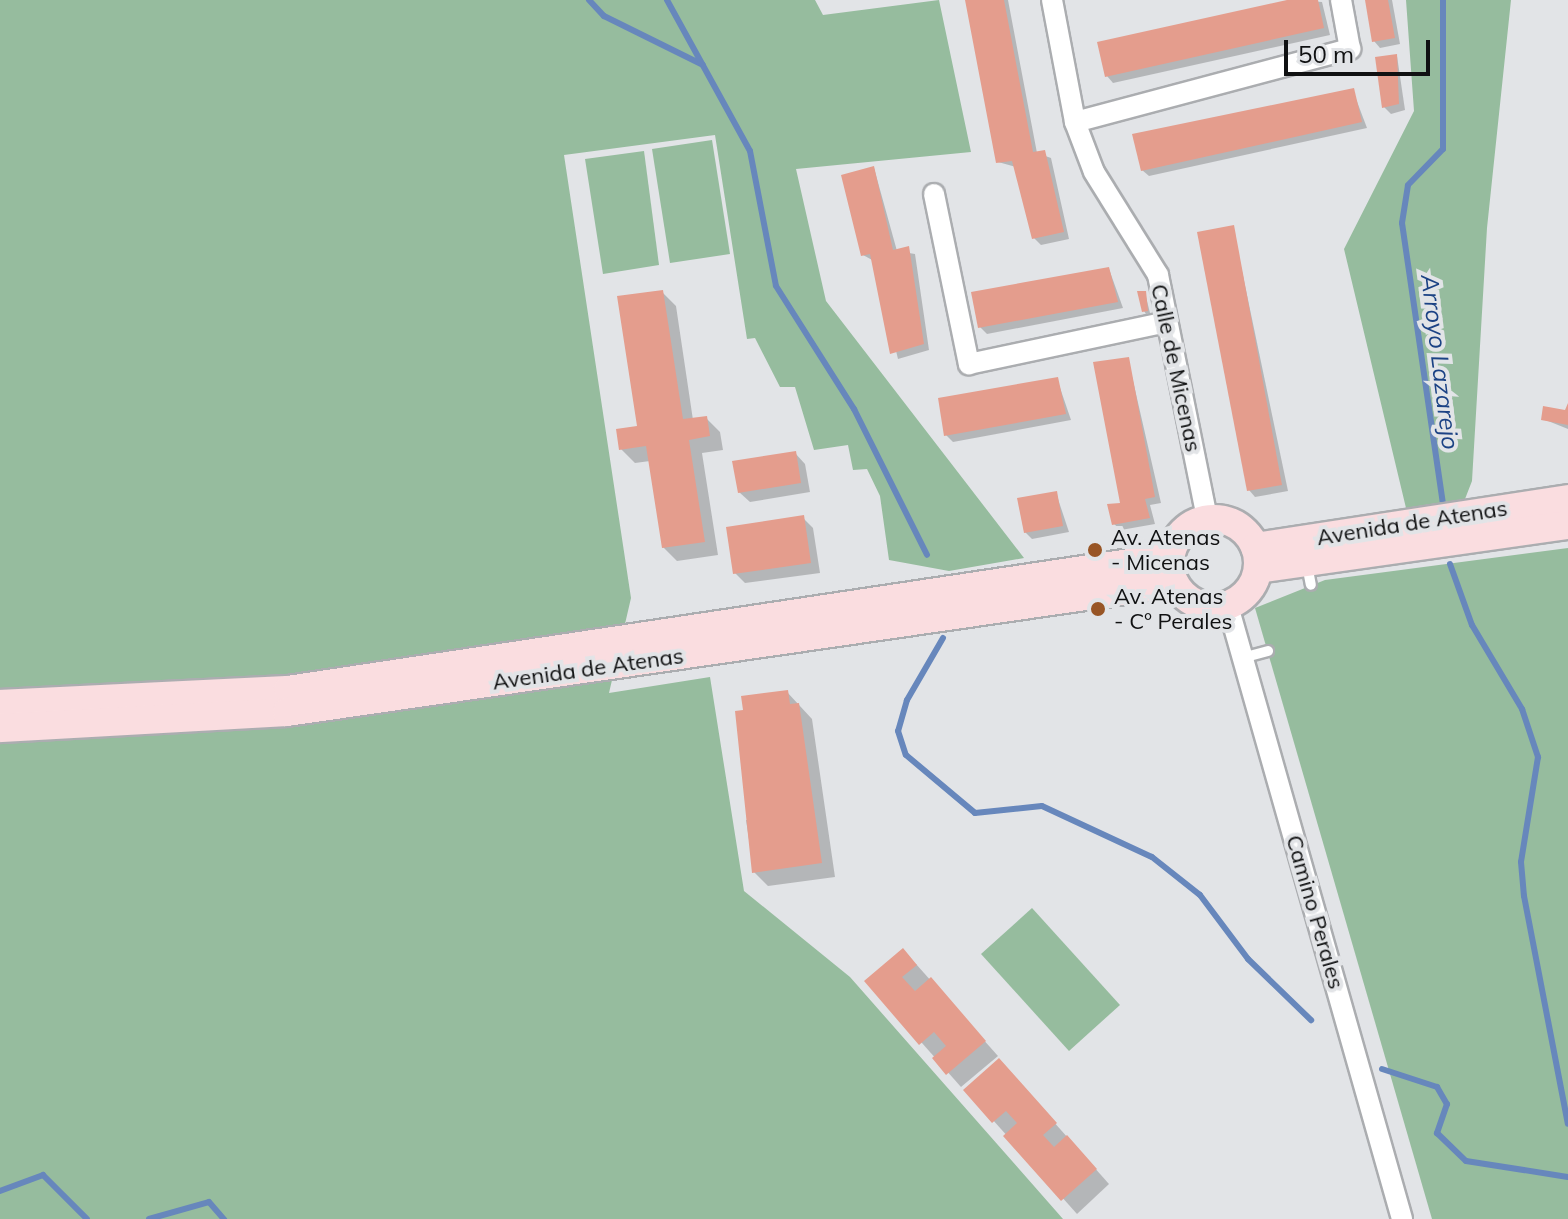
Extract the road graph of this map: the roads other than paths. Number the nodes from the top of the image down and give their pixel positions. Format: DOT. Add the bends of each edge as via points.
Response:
graph roads {
  1 [pos="1052,0"];
  2 [pos="1341,0"];
  3 [pos="1075,122"];
  4 [pos="934,194"];
  5 [pos="1167,322"];
  6 [pos="1568,499"];
  7 [pos="1207,519"];
  8 [pos="1568,525"];
  9 [pos="1257,558"];
  10 [pos="1172,570"];
  11 [pos="1228,606"];
  12 [pos="1268,651"];
  13 [pos="1242,658"];
  14 [pos="0,704"];
  15 [pos="0,728"];
  16 [pos="1402,1219"];
  1 -- 3 [label="street, Calle de Micenas"];
  2 -- 3 [label="street" via="1350,49"];
  3 -- 5 [label="street, Calle de Micenas" via="1094,172 1158,275"];
  4 -- 5 [label="street" via="969,364"];
  5 -- 7 [label="street, Calle de Micenas"];
  6 -- 9 [label="main road, Avenida de Atenas"];
  7 -- 9 [label="main road" via="1241,528"];
  7 -- 10 [label="main road" via="1182,532"];
  8 -- 9 [label="main road, Avenida de Atenas" via="1309,574"];
  9 -- 11 [label="main road" via="1248,592"];
  10 -- 11 [label="main road" via="1196,605"];
  10 -- 14 [label="main road, Avenida de Atenas" via="288,690"];
  10 -- 15 [label="main road, Avenida de Atenas" via="287,712"];
  11 -- 13 [label="street, Camino Perales"];
  12 -- 13 [label="lane"];
  13 -- 16 [label="street, Camino Perales"];
}
